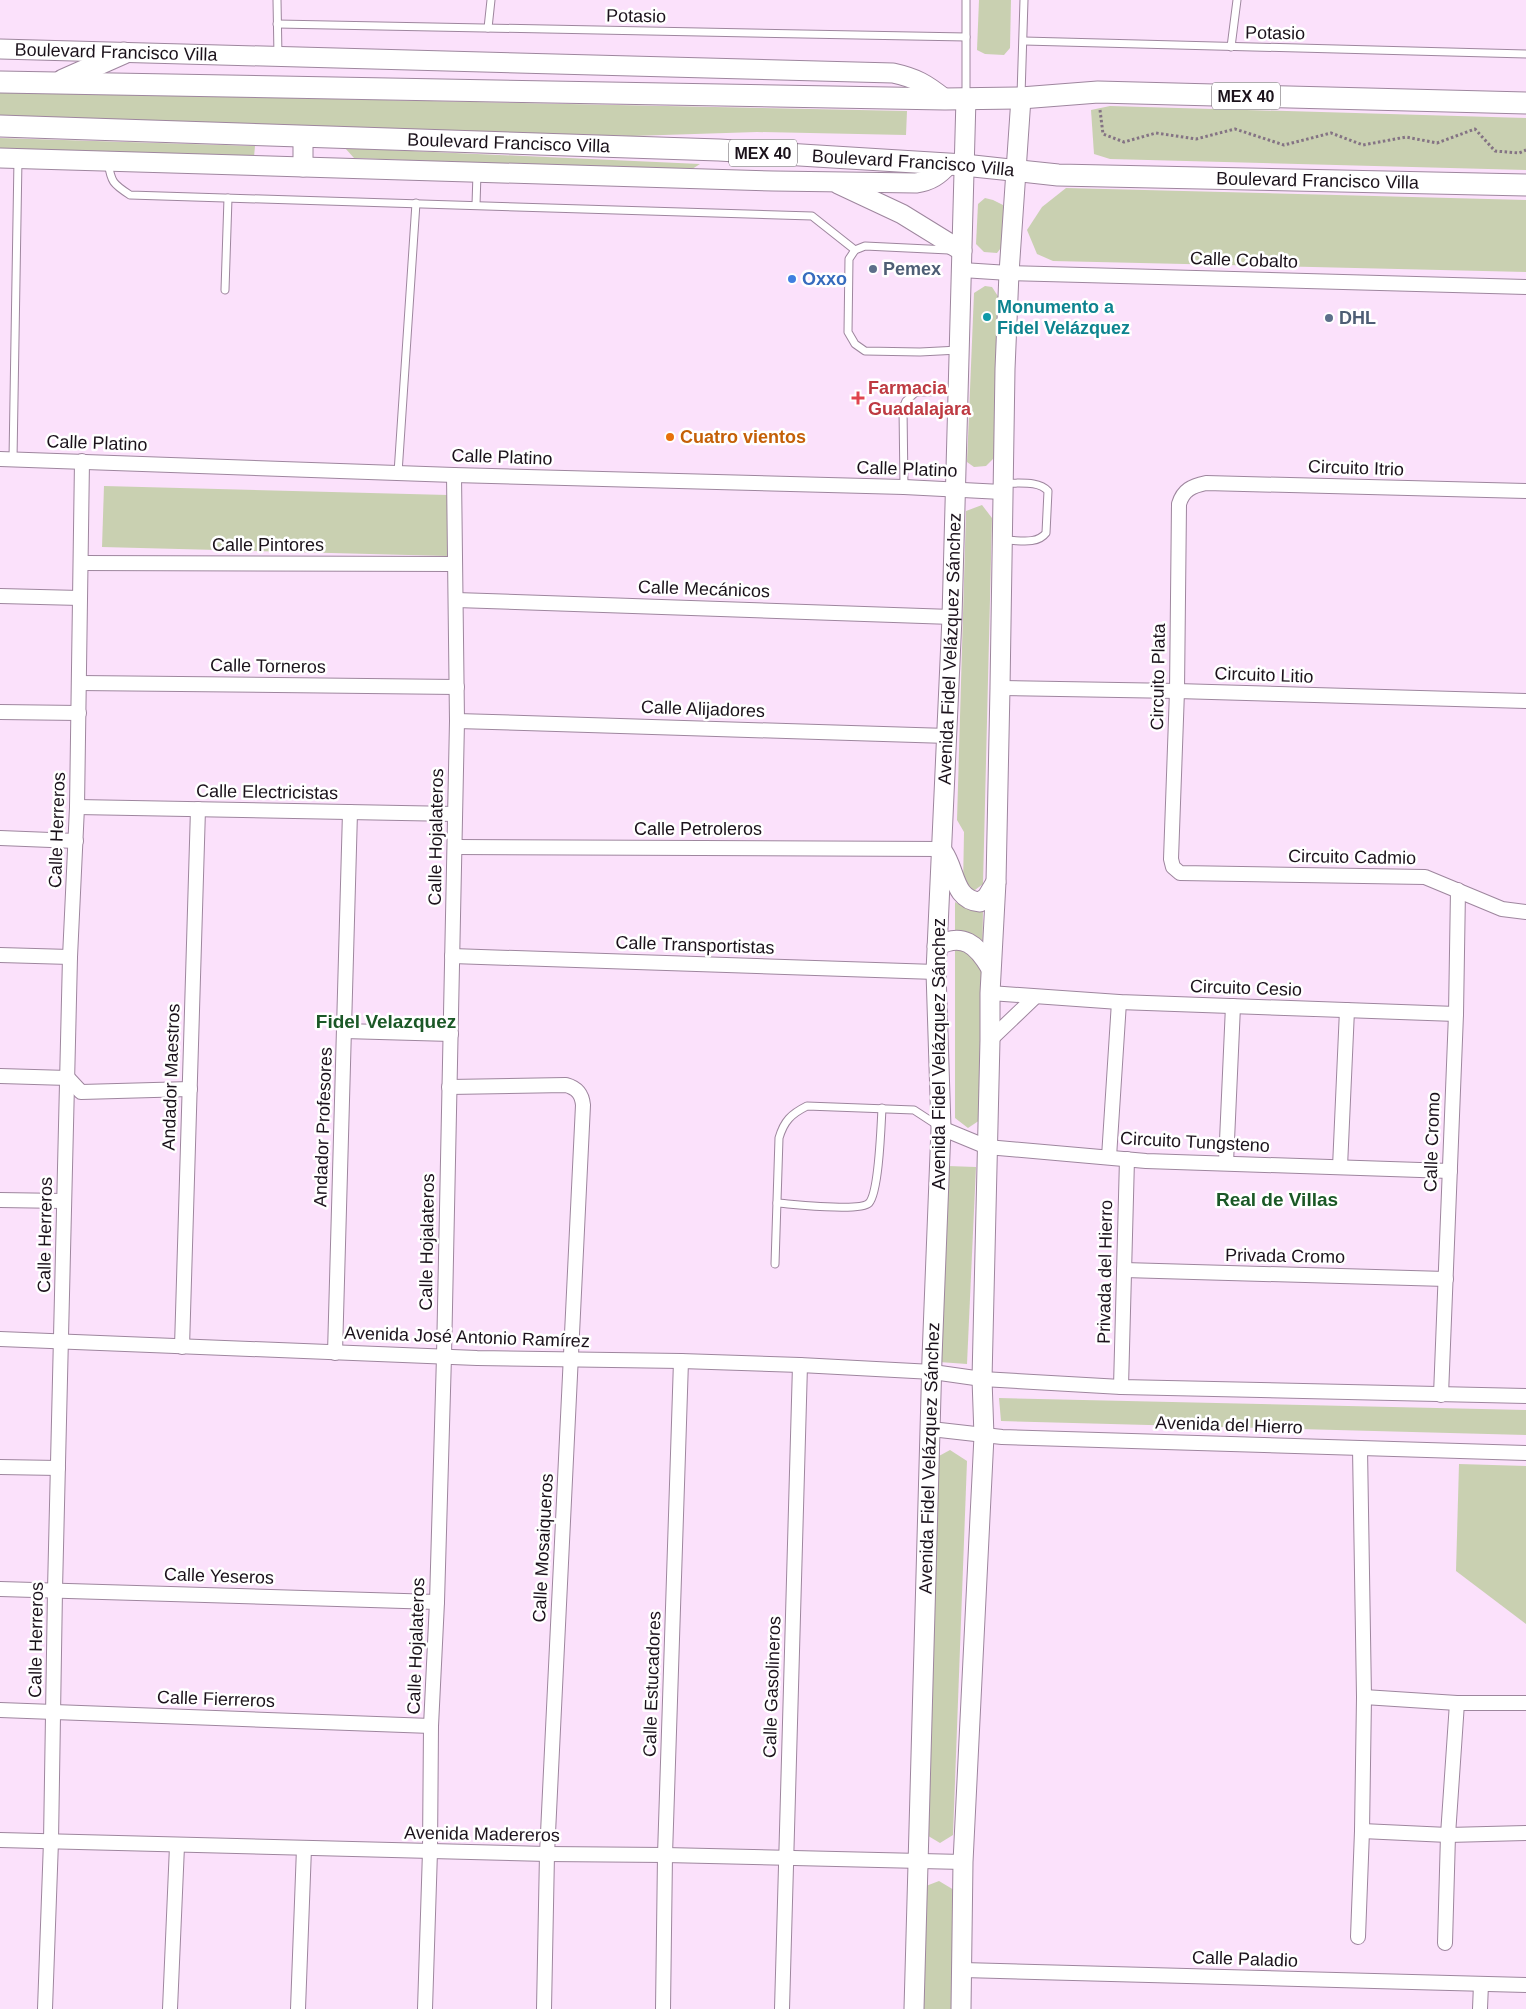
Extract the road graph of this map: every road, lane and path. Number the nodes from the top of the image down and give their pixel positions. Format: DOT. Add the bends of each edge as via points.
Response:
graph roads {
  1 [pos="277,0"];
  2 [pos="491,0"];
  3 [pos="966,0"];
  4 [pos="1024,0"];
  5 [pos="1237,0"];
  6 [pos="277,24"];
  7 [pos="488,28"];
  8 [pos="966,37"];
  9 [pos="1024,41"];
  10 [pos="1231,47"];
  11 [pos="0,49"];
  12 [pos="124,53"];
  13 [pos="1526,54"];
  14 [pos="278,56"];
  15 [pos="0,82"];
  16 [pos="56,83"];
  17 [pos="1098,92"];
  18 [pos="966,98"];
  19 [pos="1021,98"];
  20 [pos="945,99"];
  21 [pos="1526,103"];
  22 [pos="0,126"];
  23 [pos="303,136"];
  24 [pos="1526,150"];
  25 [pos="9,158"];
  26 [pos="108,161"];
  27 [pos="957,165"];
  28 [pos="303,167"];
  29 [pos="1017,170"];
  30 [pos="477,172"];
  31 [pos="832,182"];
  32 [pos="1526,185"];
  33 [pos="228,198"];
  34 [pos="416,203"];
  35 [pos="476,205"];
  36 [pos="855,250"];
  37 [pos="962,251"];
  38 [pos="962,270"];
  39 [pos="1009,274"];
  40 [pos="1526,287"];
  41 [pos="225,290"];
  42 [pos="960,350"];
  43 [pos="959,391"];
  44 [pos="7,459"];
  45 [pos="82,461"];
  46 [pos="398,472"];
  47 [pos="454,475"];
  48 [pos="904,487"];
  49 [pos="1003,488"];
  50 [pos="956,490"];
  51 [pos="1187,490"];
  52 [pos="1526,491"];
  53 [pos="1003,540"];
  54 [pos="81,563"];
  55 [pos="455,564"];
  56 [pos="0,596"];
  57 [pos="80,598"];
  58 [pos="456,600"];
  59 [pos="952,617"];
  60 [pos="79,683"];
  61 [pos="457,688"];
  62 [pos="1000,688"];
  63 [pos="1177,691"];
  64 [pos="1526,701"];
  65 [pos="0,712"];
  66 [pos="79,713"];
  67 [pos="458,721"];
  68 [pos="948,736"];
  69 [pos="77,807"];
  70 [pos="198,809"];
  71 [pos="350,812"];
  72 [pos="455,814"];
  73 [pos="0,838"];
  74 [pos="76,841"];
  75 [pos="455,847"];
  76 [pos="941,849"];
  77 [pos="1173,867"];
  78 [pos="996,882"];
  79 [pos="1458,890"];
  80 [pos="1526,912"];
  81 [pos="937,946"];
  82 [pos="0,955"];
  83 [pos="452,956"];
  84 [pos="70,957"];
  85 [pos="990,967"];
  86 [pos="936,972"];
  87 [pos="990,993"];
  88 [pos="1036,996"];
  89 [pos="1118,1002"];
  90 [pos="1233,1006"];
  91 [pos="1347,1010"];
  92 [pos="1456,1014"];
  93 [pos="344,1031"];
  94 [pos="451,1034"];
  95 [pos="990,1040"];
  96 [pos="0,1076"];
  97 [pos="68,1078"];
  98 [pos="449,1087"];
  99 [pos="190,1089"];
  100 [pos="882,1108"];
  101 [pos="941,1128"];
  102 [pos="987,1147"];
  103 [pos="1109,1157"];
  104 [pos="1127,1159"];
  105 [pos="1226,1163"];
  106 [pos="1340,1167"];
  107 [pos="1450,1171"];
  108 [pos="0,1200"];
  109 [pos="64,1201"];
  110 [pos="777,1203"];
  111 [pos="774,1264"];
  112 [pos="1124,1270"];
  113 [pos="1446,1279"];
  114 [pos="0,1339"];
  115 [pos="62,1341"];
  116 [pos="182,1347"];
  117 [pos="335,1353"];
  118 [pos="444,1356"];
  119 [pos="571,1360"];
  120 [pos="681,1361"];
  121 [pos="800,1365"];
  122 [pos="933,1372"];
  123 [pos="982,1378"];
  124 [pos="1121,1387"];
  125 [pos="1441,1395"];
  126 [pos="1526,1396"];
  127 [pos="931,1430"];
  128 [pos="984,1436"];
  129 [pos="1360,1448"];
  130 [pos="1526,1453"];
  131 [pos="0,1466"];
  132 [pos="58,1468"];
  133 [pos="0,1588"];
  134 [pos="55,1590"];
  135 [pos="437,1602"];
  136 [pos="1364,1698"];
  137 [pos="1457,1703"];
  138 [pos="1526,1703"];
  139 [pos="0,1710"];
  140 [pos="53,1712"];
  141 [pos="431,1726"];
  142 [pos="1362,1832"];
  143 [pos="1526,1833"];
  144 [pos="1448,1835"];
  145 [pos="0,1840"];
  146 [pos="51,1841"];
  147 [pos="177,1846"];
  148 [pos="304,1848"];
  149 [pos="430,1851"];
  150 [pos="547,1854"];
  151 [pos="665,1855"];
  152 [pos="786,1857"];
  153 [pos="919,1861"];
  154 [pos="963,1862"];
  155 [pos="1358,1936"];
  156 [pos="1445,1942"];
  157 [pos="963,1970"];
  158 [pos="1481,1984"];
  159 [pos="1526,1985"];
  160 [pos="45,2009"];
  161 [pos="170,2009"];
  162 [pos="298,2009"];
  163 [pos="424,2009"];
  164 [pos="544,2009"];
  165 [pos="663,2009"];
  166 [pos="782,2009"];
  167 [pos="914,2009"];
  168 [pos="961,2009"];
  169 [pos="1480,2009"];
  1 -- 6 [label="lane"];
  2 -- 7 [label="lane"];
  3 -- 8 [label="lane"];
  4 -- 9 [label="lane"];
  5 -- 10 [label="lane"];
  6 -- 7 [label="lane, Potasio"];
  6 -- 14 [label="lane"];
  7 -- 8 [label="lane, Potasio"];
  8 -- 18 [label="lane"];
  9 -- 10 [label="lane, Potasio"];
  9 -- 19 [label="lane"];
  10 -- 13 [label="lane, Potasio"];
  11 -- 12 [label="main road, Boulevard Francisco Villa"];
  12 -- 14 [label="main road, Boulevard Francisco Villa"];
  12 -- 16 [label="main road"];
  14 -- 20 [label="main road, Boulevard Francisco Villa" via="892,73 915,78"];
  15 -- 16 [label="main road, Boulevard Francisco Villa / MEX 40"];
  16 -- 20 [label="main road, Boulevard Francisco Villa / MEX 40"];
  17 -- 19 [label="main road, Boulevard Francisco Villa / MEX 40"];
  17 -- 21 [label="main road, Boulevard Francisco Villa / MEX 40"];
  17 -- 24 [label="path" via="1103,134 1124,142 1156,133 1196,139 1235,129 1284,145 1331,133 1363,145 1406,137 1437,143 1475,129 1495,151 1519,153"];
  18 -- 19 [label="main road, Boulevard Francisco Villa / MEX 40"];
  18 -- 20 [label="main road, Boulevard Francisco Villa / MEX 40"];
  18 -- 27 [label="main road, Avenida Fidel Velázquez Sánchez"];
  19 -- 29 [label="main road"];
  22 -- 23 [label="main road, Boulevard Francisco Villa / MEX 40"];
  23 -- 27 [label="main road, Boulevard Francisco Villa / MEX 40" via="664,148"];
  23 -- 28 [label="main road"];
  25 -- 26 [label="main road"];
  25 -- 44 [label="lane"];
  26 -- 28 [label="main road"];
  26 -- 33 [label="lane" via="110,178 130,195"];
  27 -- 29 [label="main road, Boulevard Francisco Villa / MEX 40"];
  27 -- 31 [label="main road" via="928,181 916,183"];
  27 -- 37 [label="main road, Avenida Fidel Velázquez Sánchez"];
  28 -- 30 [label="main road"];
  29 -- 32 [label="main road, Boulevard Francisco Villa / MEX 40" via="1058,175"];
  29 -- 39 [label="main road"];
  30 -- 31 [label="main road"];
  30 -- 35 [label="lane"];
  31 -- 37 [label="main road" via="902,214"];
  33 -- 34 [label="lane"];
  33 -- 41 [label="lane"];
  34 -- 35 [label="lane"];
  34 -- 46 [label="lane"];
  35 -- 36 [label="lane" via="812,216"];
  36 -- 37 [label="lane" via="865,246"];
  36 -- 42 [label="lane" via="849,259 848,332 855,344 865,351"];
  37 -- 38 [label="main road, Avenida Fidel Velázquez Sánchez"];
  38 -- 39 [label="street, Calle Cobalto"];
  38 -- 42 [label="main road, Avenida Fidel Velázquez Sánchez"];
  39 -- 40 [label="street, Calle Cobalto"];
  39 -- 49 [label="main road"];
  42 -- 43 [label="main road, Avenida Fidel Velázquez Sánchez"];
  43 -- 48 [label="lane" via="916,392 906,401 903,408"];
  43 -- 50 [label="main road, Avenida Fidel Velázquez Sánchez"];
  44 -- 45 [label="street, Calle Platino"];
  45 -- 46 [label="street, Calle Platino"];
  45 -- 54 [label="street, Calle Herreros"];
  46 -- 47 [label="street, Calle Platino"];
  47 -- 48 [label="street, Calle Platino"];
  47 -- 55 [label="street, Calle Hojalateros"];
  48 -- 50 [label="street, Calle Platino"];
  49 -- 50 [label="street, Calle Platino"];
  49 -- 53 [label="main road"];
  49 -- 53 [label="lane" via="1038,484 1048,491 1046,533 1042,538"];
  50 -- 59 [label="main road, Avenida Fidel Velázquez Sánchez"];
  51 -- 52 [label="street, Circuito Itrio" via="1206,483"];
  51 -- 63 [label="street, Circuito Plata" via="1179,504"];
  53 -- 62 [label="main road"];
  54 -- 55 [label="street, Calle Pintores"];
  54 -- 57 [label="street, Calle Herreros"];
  55 -- 58 [label="street, Calle Hojalateros"];
  56 -- 57 [label="street"];
  57 -- 60 [label="street, Calle Herreros"];
  58 -- 59 [label="street, Calle Mecánicos"];
  58 -- 61 [label="street, Calle Hojalateros"];
  59 -- 68 [label="main road, Avenida Fidel Velázquez Sánchez"];
  60 -- 61 [label="street, Calle Torneros"];
  60 -- 66 [label="street, Calle Herreros"];
  61 -- 67 [label="street, Calle Hojalateros"];
  62 -- 63 [label="street, Circuito Litio"];
  62 -- 78 [label="main road"];
  63 -- 64 [label="street, Circuito Litio"];
  63 -- 77 [label="street, Circuito Plata"];
  65 -- 66 [label="street"];
  66 -- 69 [label="street, Calle Herreros"];
  67 -- 68 [label="street, Calle Alijadores"];
  67 -- 72 [label="street, Calle Hojalateros"];
  68 -- 76 [label="main road, Avenida Fidel Velázquez Sánchez"];
  69 -- 70 [label="street, Calle Electricistas"];
  69 -- 74 [label="street, Calle Herreros"];
  70 -- 71 [label="street, Calle Electricistas"];
  70 -- 99 [label="street, Andador Maestros"];
  71 -- 72 [label="street, Calle Electricistas"];
  71 -- 93 [label="street, Andador Profesores"];
  72 -- 75 [label="street, Calle Hojalateros"];
  73 -- 74 [label="street"];
  74 -- 84 [label="street, Calle Herreros"];
  75 -- 76 [label="street, Calle Petroleros"];
  75 -- 83 [label="street, Calle Hojalateros"];
  76 -- 78 [label="main road" via="950,861 959,891 973,902 987,897"];
  76 -- 81 [label="main road, Avenida Fidel Velázquez Sánchez"];
  77 -- 79 [label="street, Circuito Cadmio" via="1180,873 1426,877"];
  78 -- 85 [label="main road"];
  79 -- 80 [label="street, Circuito Cadmio" via="1502,909"];
  79 -- 92 [label="street, Calle Cromo"];
  81 -- 85 [label="main road" via="952,940 968,943 982,952"];
  81 -- 86 [label="main road, Avenida Fidel Velázquez Sánchez"];
  82 -- 84 [label="street"];
  83 -- 86 [label="street, Calle Transportistas"];
  83 -- 94 [label="street, Calle Hojalateros"];
  84 -- 97 [label="street, Calle Herreros"];
  85 -- 87 [label="main road"];
  86 -- 101 [label="main road, Avenida Fidel Velázquez Sánchez"];
  87 -- 88 [label="street, Circuito Cesio"];
  87 -- 95 [label="main road"];
  88 -- 89 [label="street, Circuito Cesio"];
  88 -- 95 [label="street"];
  89 -- 90 [label="street, Circuito Cesio"];
  89 -- 103 [label="street"];
  90 -- 91 [label="street, Circuito Cesio"];
  90 -- 105 [label="street"];
  91 -- 92 [label="street, Circuito Cesio"];
  91 -- 106 [label="street"];
  92 -- 107 [label="street, Calle Cromo"];
  93 -- 94 [label="street"];
  93 -- 117 [label="street, Andador Profesores"];
  94 -- 98 [label="street, Calle Hojalateros"];
  95 -- 102 [label="main road"];
  96 -- 97 [label="street"];
  97 -- 99 [label="street" via="81,1092"];
  97 -- 109 [label="street, Calle Herreros"];
  98 -- 118 [label="street, Calle Hojalateros"];
  98 -- 119 [label="street, Calle Mosaiqueros" via="566,1085 582,1097"];
  99 -- 116 [label="street, Andador Maestros"];
  100 -- 101 [label="lane" via="914,1110"];
  100 -- 110 [label="lane" via="807,1106 793,1113 783,1124 779,1138"];
  100 -- 110 [label="lane" via="877,1176 869,1203 862,1207 835,1207"];
  101 -- 102 [label="street, Circuito Tungsteno"];
  101 -- 122 [label="main road, Avenida Fidel Velázquez Sánchez"];
  102 -- 103 [label="street, Circuito Tungsteno"];
  102 -- 123 [label="main road"];
  103 -- 104 [label="street, Circuito Tungsteno"];
  104 -- 105 [label="street, Circuito Tungsteno"];
  104 -- 112 [label="street, Privada del Hierro"];
  105 -- 106 [label="street, Circuito Tungsteno"];
  106 -- 107 [label="street, Circuito Tungsteno"];
  107 -- 113 [label="street, Calle Cromo"];
  108 -- 109 [label="street"];
  109 -- 115 [label="street, Calle Herreros"];
  110 -- 111 [label="lane"];
  112 -- 113 [label="street, Privada Cromo"];
  112 -- 124 [label="street, Privada del Hierro"];
  113 -- 125 [label="street, Calle Cromo"];
  114 -- 115 [label="street, Avenida José Antonio Ramírez"];
  115 -- 116 [label="street, Avenida José Antonio Ramírez"];
  115 -- 132 [label="street, Calle Herreros"];
  116 -- 117 [label="street, Avenida José Antonio Ramírez"];
  117 -- 118 [label="street, Avenida José Antonio Ramírez"];
  118 -- 119 [label="street, Avenida José Antonio Ramírez"];
  118 -- 135 [label="street, Calle Hojalateros"];
  119 -- 120 [label="street, Avenida José Antonio Ramírez"];
  119 -- 150 [label="street, Calle Mosaiqueros"];
  120 -- 121 [label="street, Avenida José Antonio Ramírez"];
  120 -- 151 [label="street, Calle Estucadores"];
  121 -- 122 [label="street, Avenida José Antonio Ramírez"];
  121 -- 152 [label="street, Calle Gasolineros"];
  122 -- 123 [label="street, Avenida del Hierro"];
  122 -- 127 [label="main road, Avenida Fidel Velázquez Sánchez"];
  123 -- 124 [label="street, Avenida del Hierro"];
  123 -- 128 [label="main road"];
  124 -- 125 [label="street, Avenida del Hierro"];
  125 -- 126 [label="street, Avenida del Hierro"];
  127 -- 128 [label="street, Avenida del Hierro"];
  127 -- 153 [label="main road, Avenida Fidel Velázquez Sánchez"];
  128 -- 129 [label="street, Avenida del Hierro"];
  128 -- 154 [label="main road"];
  129 -- 130 [label="street, Avenida del Hierro"];
  129 -- 136 [label="street"];
  131 -- 132 [label="street"];
  132 -- 134 [label="street, Calle Herreros"];
  133 -- 134 [label="street, Calle Yeseros"];
  134 -- 135 [label="street, Calle Yeseros"];
  134 -- 140 [label="street, Calle Herreros"];
  135 -- 141 [label="street, Calle Hojalateros"];
  136 -- 137 [label="street"];
  136 -- 142 [label="street"];
  137 -- 138 [label="street"];
  137 -- 144 [label="street"];
  139 -- 140 [label="street, Calle Fierreros"];
  140 -- 141 [label="street, Calle Fierreros"];
  140 -- 146 [label="street, Calle Herreros"];
  141 -- 149 [label="street, Calle Hojalateros"];
  142 -- 144 [label="street"];
  142 -- 155 [label="street"];
  143 -- 144 [label="street"];
  144 -- 156 [label="street"];
  145 -- 146 [label="street, Avenida Madereros"];
  146 -- 147 [label="street, Avenida Madereros"];
  146 -- 160 [label="street, Calle Herreros"];
  147 -- 148 [label="street, Avenida Madereros"];
  147 -- 161 [label="street"];
  148 -- 149 [label="street, Avenida Madereros"];
  148 -- 162 [label="street"];
  149 -- 150 [label="street, Avenida Madereros"];
  149 -- 163 [label="street, Calle Hojalateros"];
  150 -- 151 [label="street, Avenida Madereros"];
  150 -- 164 [label="street, Calle Mosaiqueros"];
  151 -- 152 [label="street, Avenida Madereros"];
  151 -- 165 [label="street, Calle Estucadores"];
  152 -- 153 [label="street, Avenida Madereros"];
  152 -- 166 [label="street, Calle Gasolineros"];
  153 -- 154 [label="street, Avenida Madereros"];
  153 -- 167 [label="main road, Avenida Fidel Velázquez Sánchez"];
  154 -- 157 [label="main road"];
  157 -- 158 [label="street, Calle Paladio"];
  157 -- 168 [label="main road"];
  158 -- 159 [label="street, Calle Paladio"];
  158 -- 169 [label="street"];
}
